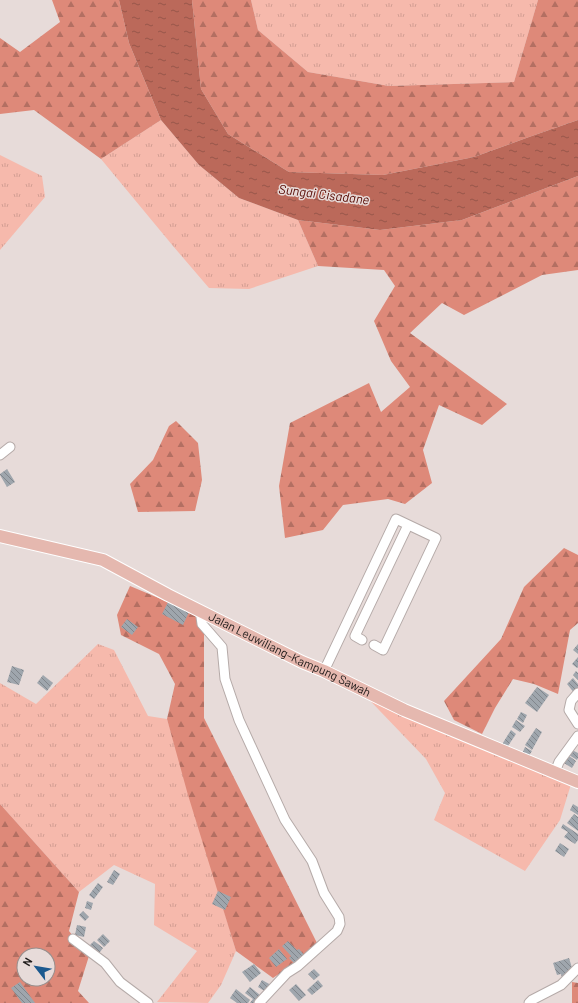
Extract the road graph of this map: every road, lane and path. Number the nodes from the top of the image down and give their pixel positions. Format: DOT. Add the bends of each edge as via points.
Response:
graph roads {
  1 [pos="10,447"];
  2 [pos="0,455"];
  3 [pos="408,524"];
  4 [pos="0,536"];
  5 [pos="200,610"];
  6 [pos="362,640"];
  7 [pos="374,645"];
  8 [pos="324,671"];
  9 [pos="578,693"];
  10 [pos="578,724"];
  11 [pos="578,736"];
  12 [pos="555,772"];
  13 [pos="578,782"];
  14 [pos="72,939"];
  15 [pos="578,968"];
  16 [pos="148,1003"];
  17 [pos="259,1003"];
  18 [pos="529,1003"];
  1 -- 2 [label="street"];
  3 -- 6 [label="street" via="355,636"];
  3 -- 7 [label="street" via="436,538 383,650"];
  3 -- 8 [label="street" via="396,519"];
  4 -- 5 [label="main road, Jalan Leuwiliang–Kampung Sawah" via="103,560"];
  5 -- 8 [label="main road, Jalan Leuwiliang–Kampung Sawah"];
  5 -- 17 [label="street" via="202,624 222,647 225,679 239,720 285,820 312,861 324,893 339,917 337,931 286,974"];
  8 -- 12 [label="main road, Jalan Leuwiliang–Kampung Sawah" via="404,710"];
  9 -- 10 [label="street" via="571,701 569,710"];
  11 -- 12 [label="street"];
  12 -- 13 [label="main road, Jalan Leuwiliang–Kampung Sawah"];
  14 -- 16 [label="street" via="105,963 120,982"];
  15 -- 18 [label="street" via="561,985"];
}
